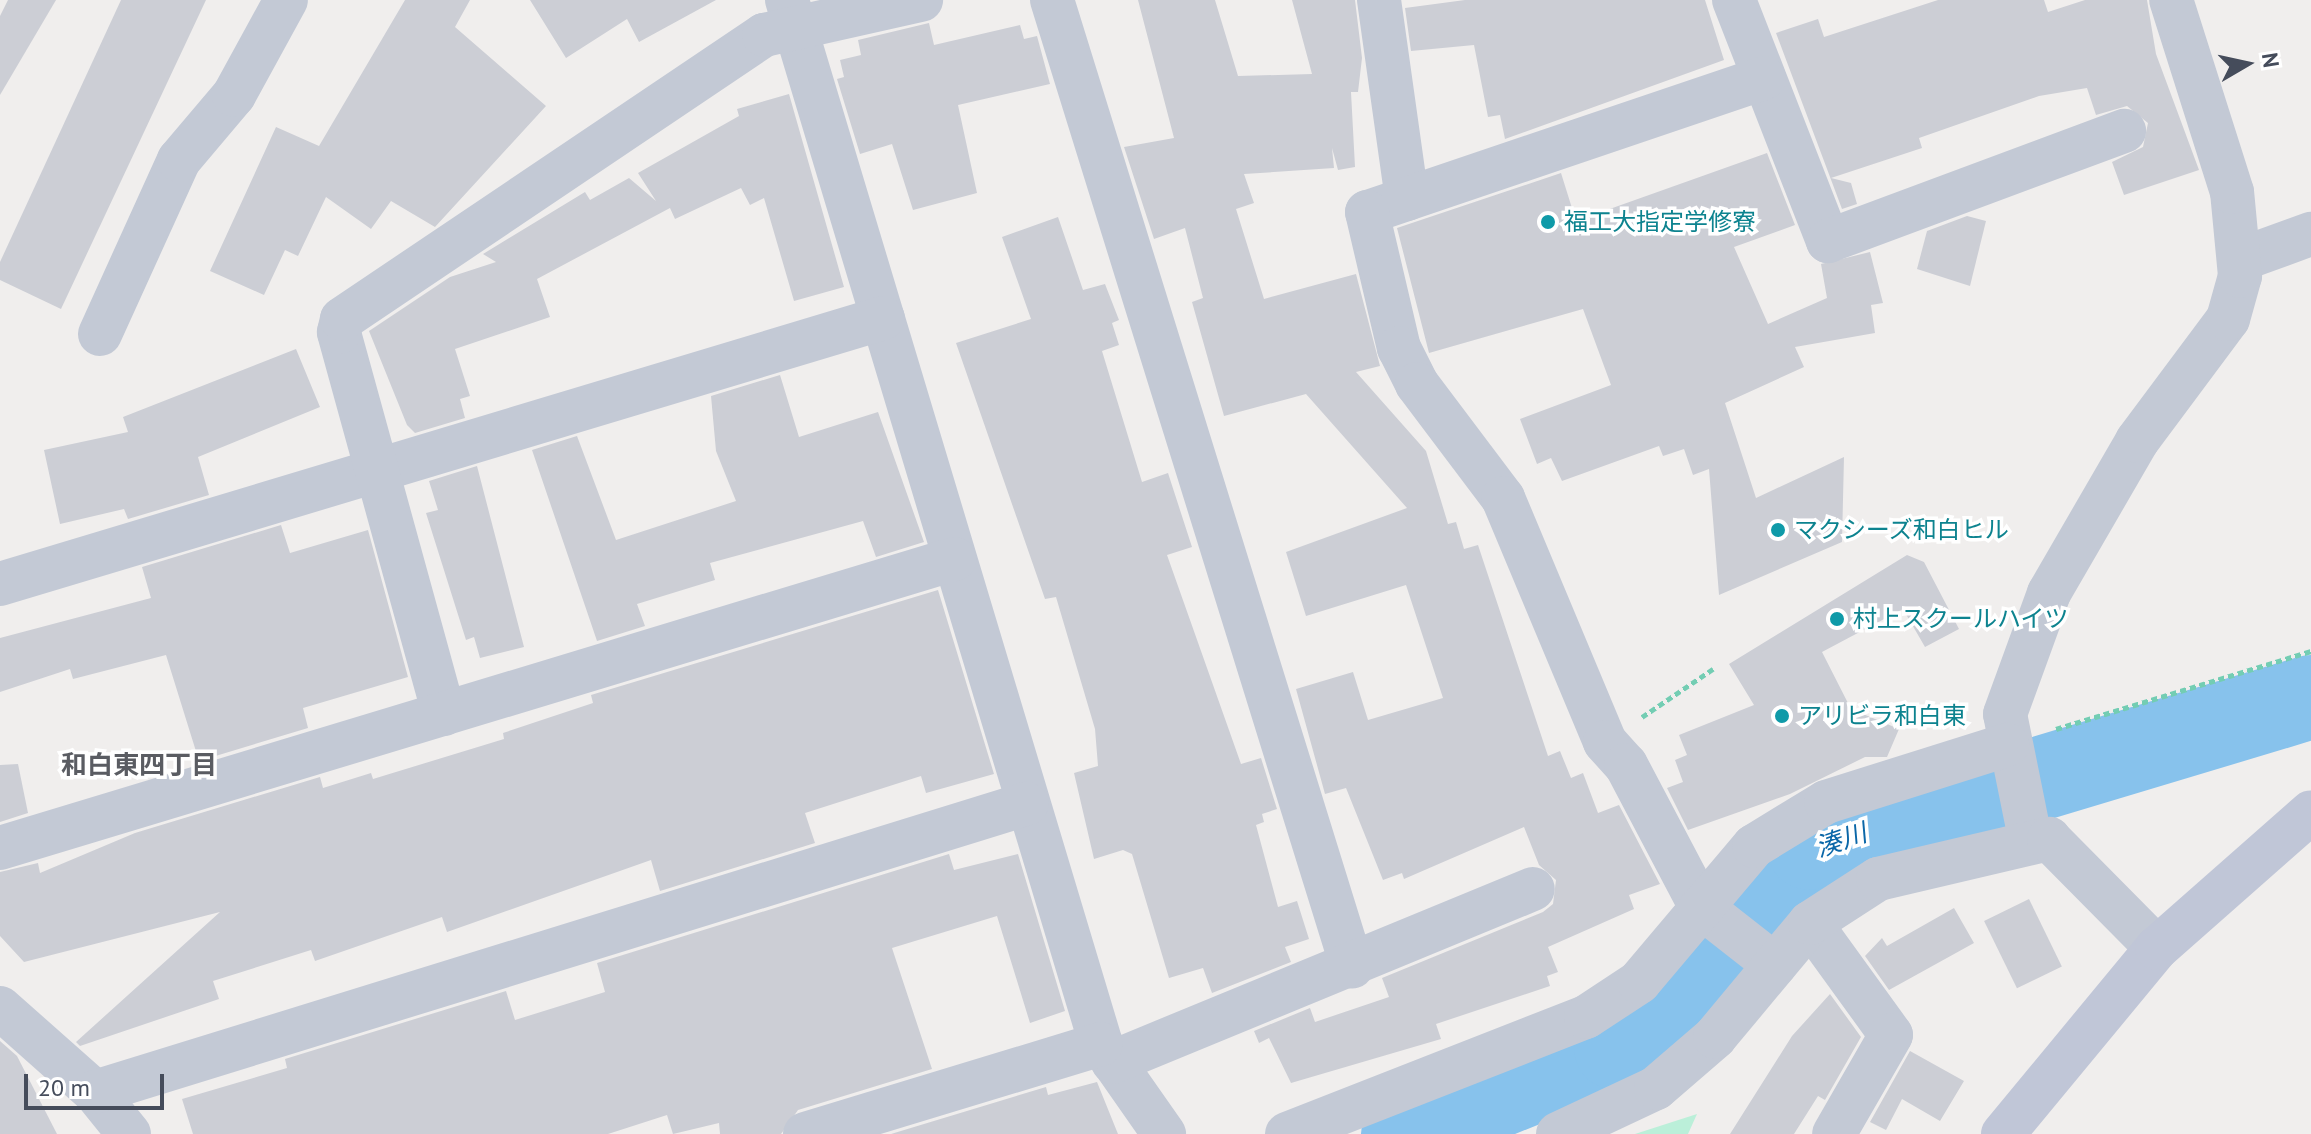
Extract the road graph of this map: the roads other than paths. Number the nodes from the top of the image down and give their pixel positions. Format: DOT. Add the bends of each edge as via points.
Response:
graph roads {
  1 [pos="286,0"];
  2 [pos="921,0"];
  3 [pos="1052,0"];
  4 [pos="1379,0"];
  5 [pos="1734,0"];
  6 [pos="2171,0"];
  7 [pos="792,13"];
  8 [pos="1764,78"];
  9 [pos="2124,131"];
  10 [pos="1407,199"];
  11 [pos="2311,234"];
  12 [pos="2239,260"];
  13 [pos="883,318"];
  14 [pos="100,334"];
  15 [pos="377,470"];
  16 [pos="954,559"];
  17 [pos="0,584"];
  18 [pos="444,714"];
  19 [pos="2009,752"];
  20 [pos="1026,804"];
  21 [pos="2311,812"];
  22 [pos="2029,828"];
  23 [pos="0,848"];
  24 [pos="1533,889"];
  25 [pos="1701,907"];
  26 [pos="1810,923"];
  27 [pos="2157,948"];
  28 [pos="1775,965"];
  29 [pos="1352,966"];
  30 [pos="0,1008"];
  31 [pos="1107,1053"];
  32 [pos="95,1092"];
  33 [pos="129,1134"];
  34 [pos="805,1134"];
  35 [pos="1164,1134"];
  36 [pos="1287,1134"];
  37 [pos="1558,1134"];
  38 [pos="1834,1134"];
  39 [pos="2003,1134"];
  1 -- 14 [label="street" via="234,95 179,160"];
  2 -- 7 [label="street"];
  3 -- 29 [label="street"];
  4 -- 10 [label="street"];
  5 -- 8 [label="street"];
  6 -- 12 [label="street" via="2232,192"];
  7 -- 13 [label="street"];
  7 -- 15 [label="street" via="342,319 339,332"];
  8 -- 9 [label="street" via="1828,241"];
  8 -- 10 [label="street"];
  10 -- 25 [label="street" via="1367,212 1399,348 1417,384 1503,498 1605,742 1626,765"];
  11 -- 12 [label="street"];
  12 -- 19 [label="street" via="2228,319 2137,441 2049,593 2005,714"];
  13 -- 15 [label="street"];
  13 -- 16 [label="street"];
  15 -- 17 [label="street"];
  15 -- 18 [label="street"];
  16 -- 18 [label="street"];
  16 -- 20 [label="street"];
  18 -- 23 [label="street"];
  19 -- 22 [label="street"];
  19 -- 25 [label="street" via="1826,802 1754,846"];
  20 -- 31 [label="street"];
  20 -- 32 [label="street"];
  21 -- 27 [label="street"];
  22 -- 26 [label="street" via="1878,879"];
  22 -- 27 [label="street" via="2067,850"];
  24 -- 29 [label="street"];
  25 -- 28 [label="street"];
  25 -- 36 [label="street" via="1639,982 1586,1017"];
  26 -- 28 [label="street"];
  26 -- 38 [label="street" via="1891,1035"];
  27 -- 39 [label="street"];
  28 -- 37 [label="street" via="1715,1037 1656,1088"];
  29 -- 31 [label="street"];
  30 -- 32 [label="street"];
  31 -- 34 [label="street"];
  31 -- 35 [label="street"];
  32 -- 33 [label="street"];
}
